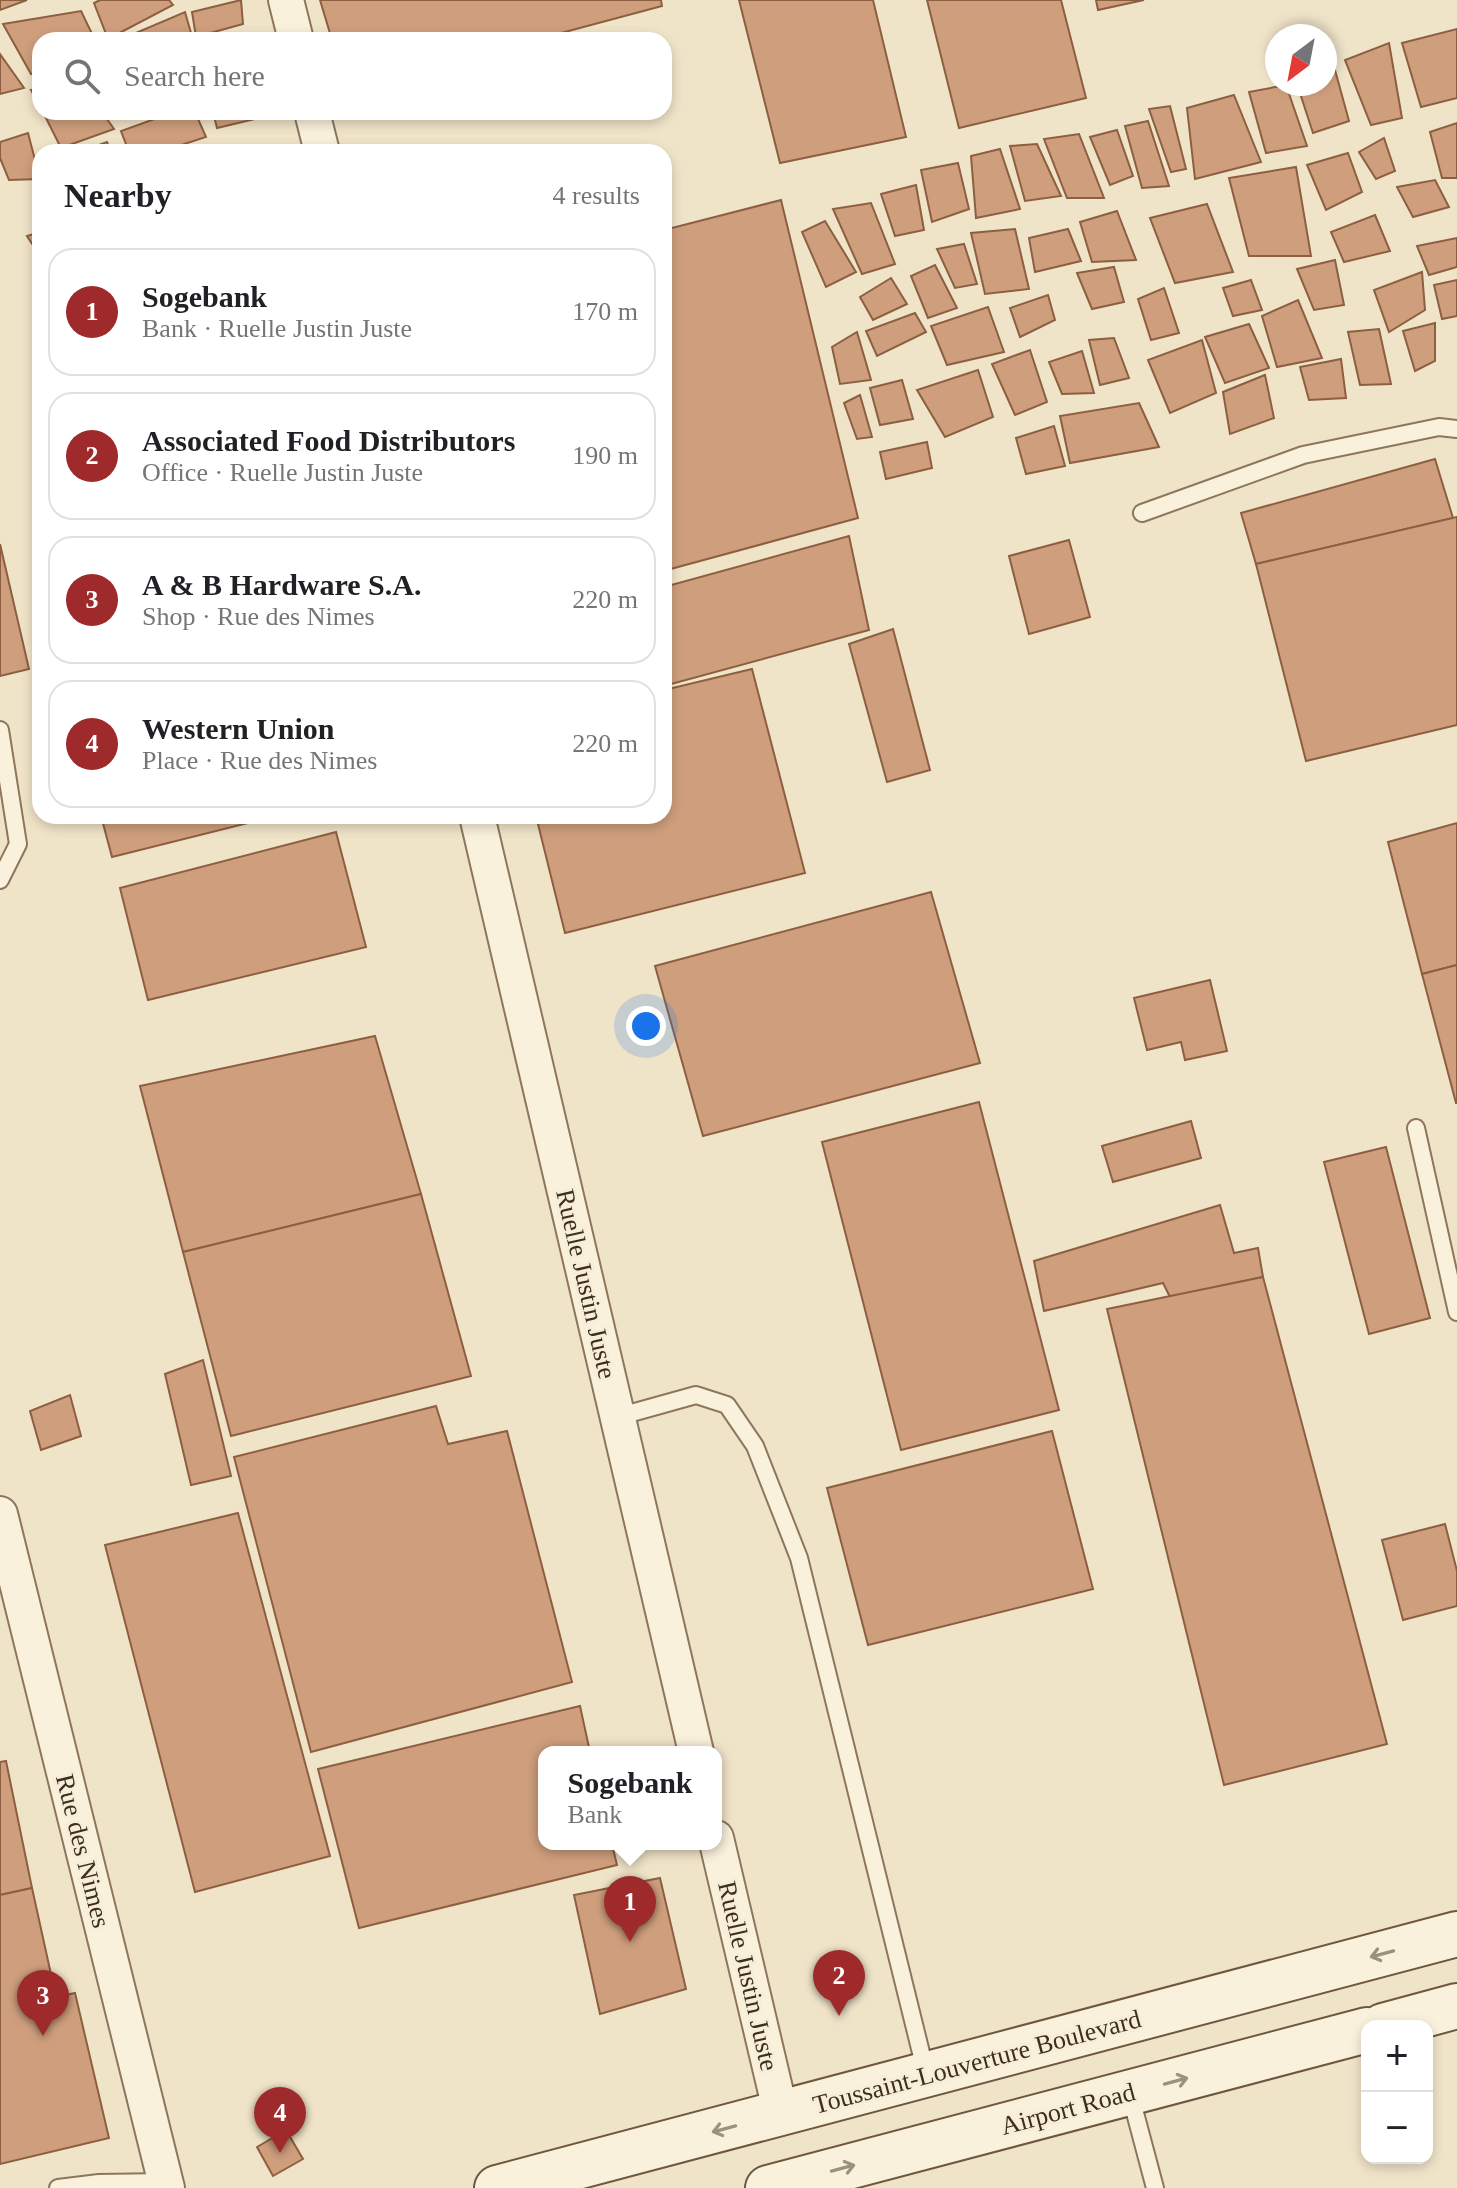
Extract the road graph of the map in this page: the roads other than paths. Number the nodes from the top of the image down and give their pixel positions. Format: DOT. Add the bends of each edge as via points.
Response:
graph roads {
  1 [pos="286,0"];
  2 [pos="294,32"];
  3 [pos="314,120"];
  4 [pos="320,144"];
  5 [pos="1457,429"];
  6 [pos="1142,513"];
  7 [pos="0,730"];
  8 [pos="479,824"];
  9 [pos="0,880"];
  10 [pos="1416,1128"];
  11 [pos="1457,1312"];
  12 [pos="617,1417"];
  13 [pos="0,1514"];
  14 [pos="695,1746"];
  15 [pos="719,1850"];
  16 [pos="1457,1934"];
  17 [pos="1457,2006"];
  18 [pos="1405,2020"];
  19 [pos="1361,2032"];
  20 [pos="927,2075"];
  21 [pos="1130,2093"];
  22 [pos="781,2114"];
  23 [pos="166,2185"];
  24 [pos="58,2188"];
  25 [pos="497,2188"];
  26 [pos="768,2188"];
  27 [pos="1155,2188"];
  1 -- 2 [label="street"];
  3 -- 4 [label="street"];
  5 -- 6 [label="lane" via="1439,427 1303,455"];
  7 -- 9 [label="lane" via="18,844"];
  8 -- 12 [label="street, Ruelle Justin Juste"];
  10 -- 11 [label="lane"];
  12 -- 14 [label="street, Ruelle Justin Juste"];
  12 -- 20 [label="lane" via="696,1395 727,1405 755,1446 799,1558"];
  13 -- 23 [label="street, Rue des Nimes"];
  15 -- 22 [label="street, Ruelle Justin Juste"];
  16 -- 20 [label="main road, Toussaint-Louverture Boulevard, one-way"];
  17 -- 18 [label="main road"];
  21 -- 19 [label="main road, Airport Road, one-way"];
  20 -- 22 [label="main road, Toussaint-Louverture Boulevard"];
  26 -- 21 [label="main road, Airport Road, one-way"];
  21 -- 27 [label="lane"];
  22 -- 25 [label="main road, Toussaint-Louverture Boulevard, one-way"];
  23 -- 24 [label="lane"];
}
